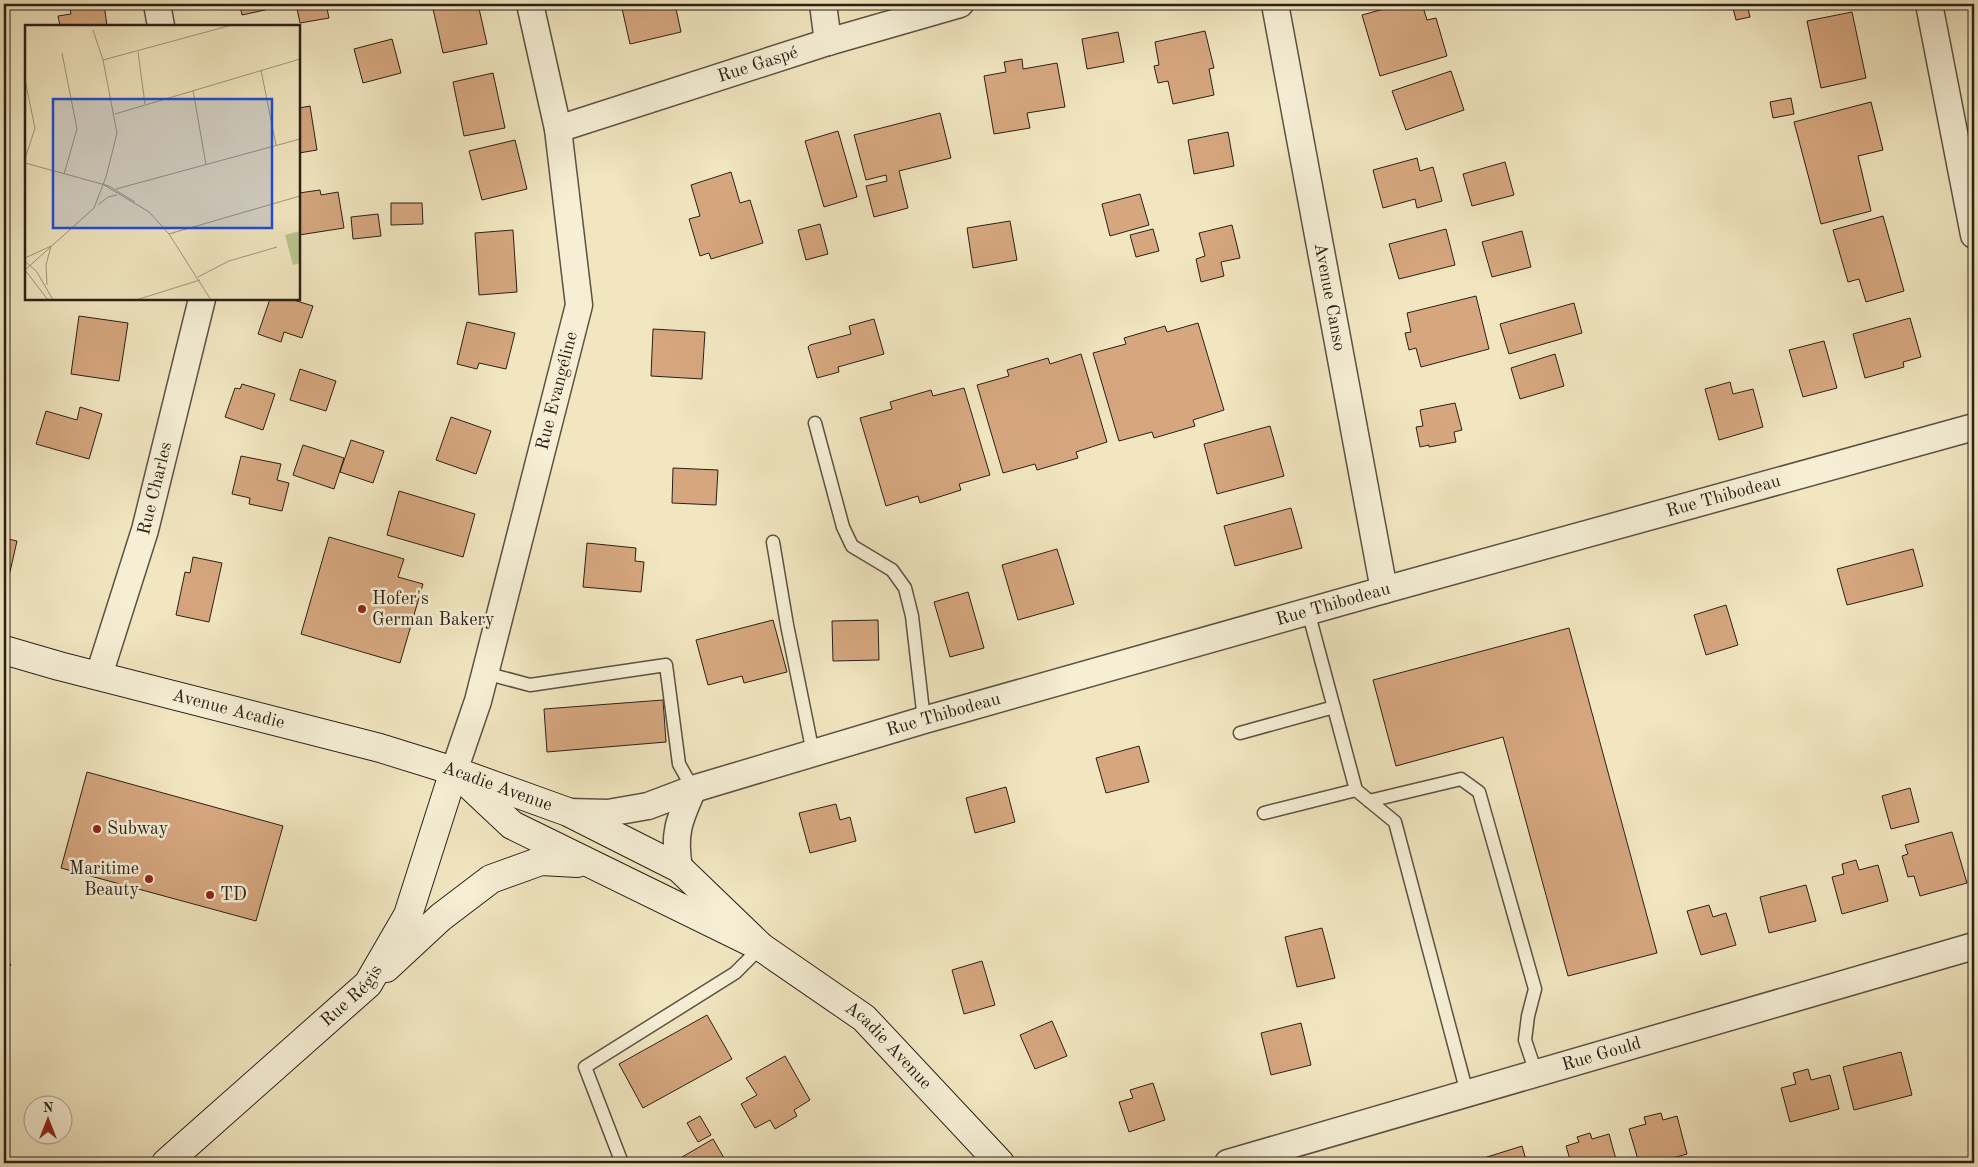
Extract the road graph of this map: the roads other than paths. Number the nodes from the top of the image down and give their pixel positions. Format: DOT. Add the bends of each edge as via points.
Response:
graph roads {
  1 [pos="157,4"];
  2 [pos="530,4"];
  3 [pos="822,4"];
  4 [pos="960,4"];
  5 [pos="1275,4"];
  6 [pos="1929,4"];
  7 [pos="161,25"];
  8 [pos="828,42"];
  9 [pos="558,129"];
  10 [pos="1974,235"];
  11 [pos="202,300"];
  12 [pos="815,423"];
  13 [pos="1974,427"];
  14 [pos="773,542"];
  15 [pos="1384,590"];
  16 [pos="1308,612"];
  17 [pos="4,650"];
  18 [pos="485,673"];
  19 [pos="99,675"];
  20 [pos="1334,707"];
  21 [pos="924,720"];
  22 [pos="1240,733"];
  23 [pos="813,752"];
  24 [pos="454,771"];
  25 [pos="693,789"];
  26 [pos="1356,790"];
  27 [pos="1369,801"];
  28 [pos="568,812"];
  29 [pos="1264,813"];
  30 [pos="589,864"];
  31 [pos="679,868"];
  32 [pos="1974,946"];
  33 [pos="761,947"];
  34 [pos="368,984"];
  35 [pos="1536,1073"];
  36 [pos="1467,1093"];
  37 [pos="166,1163"];
  38 [pos="622,1163"];
  39 [pos="1000,1163"];
  40 [pos="1228,1163"];
  1 -- 7 [label="street"];
  2 -- 9 [label="street, Rue Evangéline"];
  3 -- 8 [label="street"];
  4 -- 8 [label="street, Rue Gaspé"];
  5 -- 15 [label="street, Avenue Canso"];
  6 -- 10 [label="street"];
  8 -- 9 [label="street, Rue Gaspé"];
  9 -- 18 [label="street, Rue Evangéline" via="579,305"];
  11 -- 19 [label="street, Rue Charles" via="145,530"];
  12 -- 21 [label="lane" via="843,527 852,546 892,570 905,588 912,616"];
  13 -- 15 [label="street, Rue Thibodeau"];
  14 -- 23 [label="lane"];
  15 -- 16 [label="street, Rue Thibodeau"];
  16 -- 20 [label="lane"];
  16 -- 21 [label="street, Rue Thibodeau"];
  17 -- 19 [label="street, Avenue Acadie"];
  18 -- 24 [label="street, Rue Evangéline"];
  18 -- 25 [label="lane" via="530,685 666,665 679,764"];
  19 -- 24 [label="street, Avenue Acadie" via="380,748"];
  20 -- 22 [label="lane"];
  20 -- 26 [label="lane"];
  21 -- 23 [label="street, Rue Thibodeau"];
  23 -- 25 [label="street, Rue Thibodeau"];
  24 -- 28 [label="street, Acadie Avenue"];
  24 -- 30 [label="street, Acadie Avenue" via="512,825"];
  24 -- 34 [label="street, Rue Régis" via="408,914"];
  25 -- 28 [label="street, Rue Thibodeau" via="648,806 608,813"];
  25 -- 31 [label="street" via="678,822 675,848"];
  26 -- 27 [label="lane"];
  26 -- 29 [label="lane"];
  27 -- 35 [label="lane" via="1460,778 1479,792 1535,989 1525,1040"];
  27 -- 36 [label="lane" via="1395,822"];
  28 -- 31 [label="street, Acadie Avenue"];
  30 -- 33 [label="street, Acadie Avenue"];
  30 -- 34 [label="street" via="541,861 491,879 441,917"];
  31 -- 33 [label="street, Acadie Avenue"];
  32 -- 35 [label="street, Rue Gould"];
  33 -- 38 [label="lane" via="735,973 584,1067"];
  33 -- 39 [label="street, Acadie Avenue" via="864,1018"];
  34 -- 37 [label="street, Rue Régis"];
  35 -- 36 [label="street, Rue Gould"];
  36 -- 40 [label="street, Rue Gould"];
}
